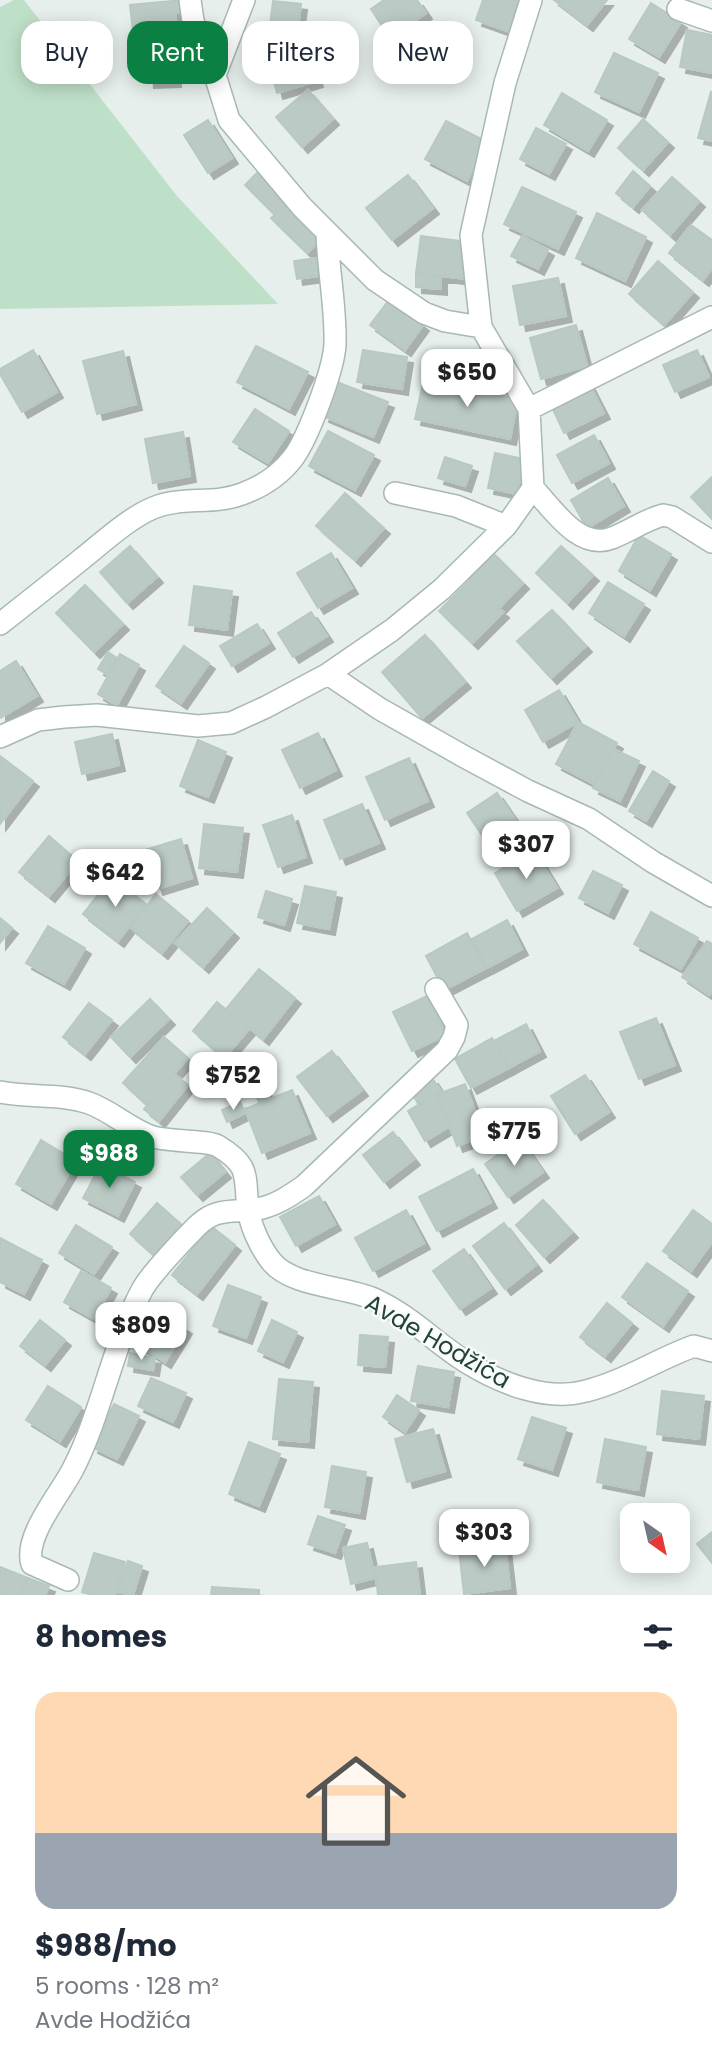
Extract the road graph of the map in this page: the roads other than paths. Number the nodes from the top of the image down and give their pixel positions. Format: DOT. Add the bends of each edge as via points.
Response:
graph roads {
  1 [pos="190,0"];
  2 [pos="244,0"];
  3 [pos="531,0"];
  4 [pos="678,9"];
  5 [pos="193,21"];
  6 [pos="712,21"];
  7 [pos="228,41"];
  8 [pos="218,84"];
  9 [pos="327,232"];
  10 [pos="712,317"];
  11 [pos="481,327"];
  12 [pos="529,409"];
  13 [pos="533,488"];
  14 [pos="395,493"];
  15 [pos="506,526"];
  16 [pos="712,542"];
  17 [pos="0,624"];
  18 [pos="328,674"];
  19 [pos="0,737"];
  20 [pos="712,896"];
  21 [pos="436,989"];
  22 [pos="0,1092"];
  23 [pos="248,1209"];
  24 [pos="712,1351"];
  25 [pos="68,1580"];
  1 -- 5 [label="street"];
  2 -- 7 [label="street"];
  3 -- 11 [label="street" via="505,83 471,235"];
  4 -- 6 [label="street"];
  8 -- 9 [label="street" via="229,120"];
  9 -- 11 [label="street" via="375,280 404,301 445,321"];
  9 -- 17 [label="street" via="335,347 322,393 294,457 272,479 240,495 177,500 150,509"];
  10 -- 12 [label="street"];
  11 -- 12 [label="street"];
  12 -- 13 [label="street"];
  13 -- 15 [label="street"];
  13 -- 16 [label="street" via="574,532 591,539 609,540 663,515"];
  14 -- 15 [label="street" via="456,506"];
  15 -- 18 [label="street" via="442,589"];
  18 -- 19 [label="street" via="231,723 198,726 75,716 38,720"];
  18 -- 20 [label="street" via="463,756 589,819"];
  21 -- 23 [label="street" via="457,1025 447,1049 304,1186 272,1204"];
  22 -- 23 [label="street, Avde Hodžića" via="89,1103 151,1137 215,1144 239,1163 247,1178"];
  23 -- 24 [label="street, Avde Hodžića" via="261,1244 272,1263 285,1273 372,1298 410,1318 466,1362 506,1383 549,1394 586,1392 694,1346"];
  23 -- 25 [label="street" via="211,1214 197,1226 144,1286 125,1324 74,1468 31,1546 32,1564"];
}
